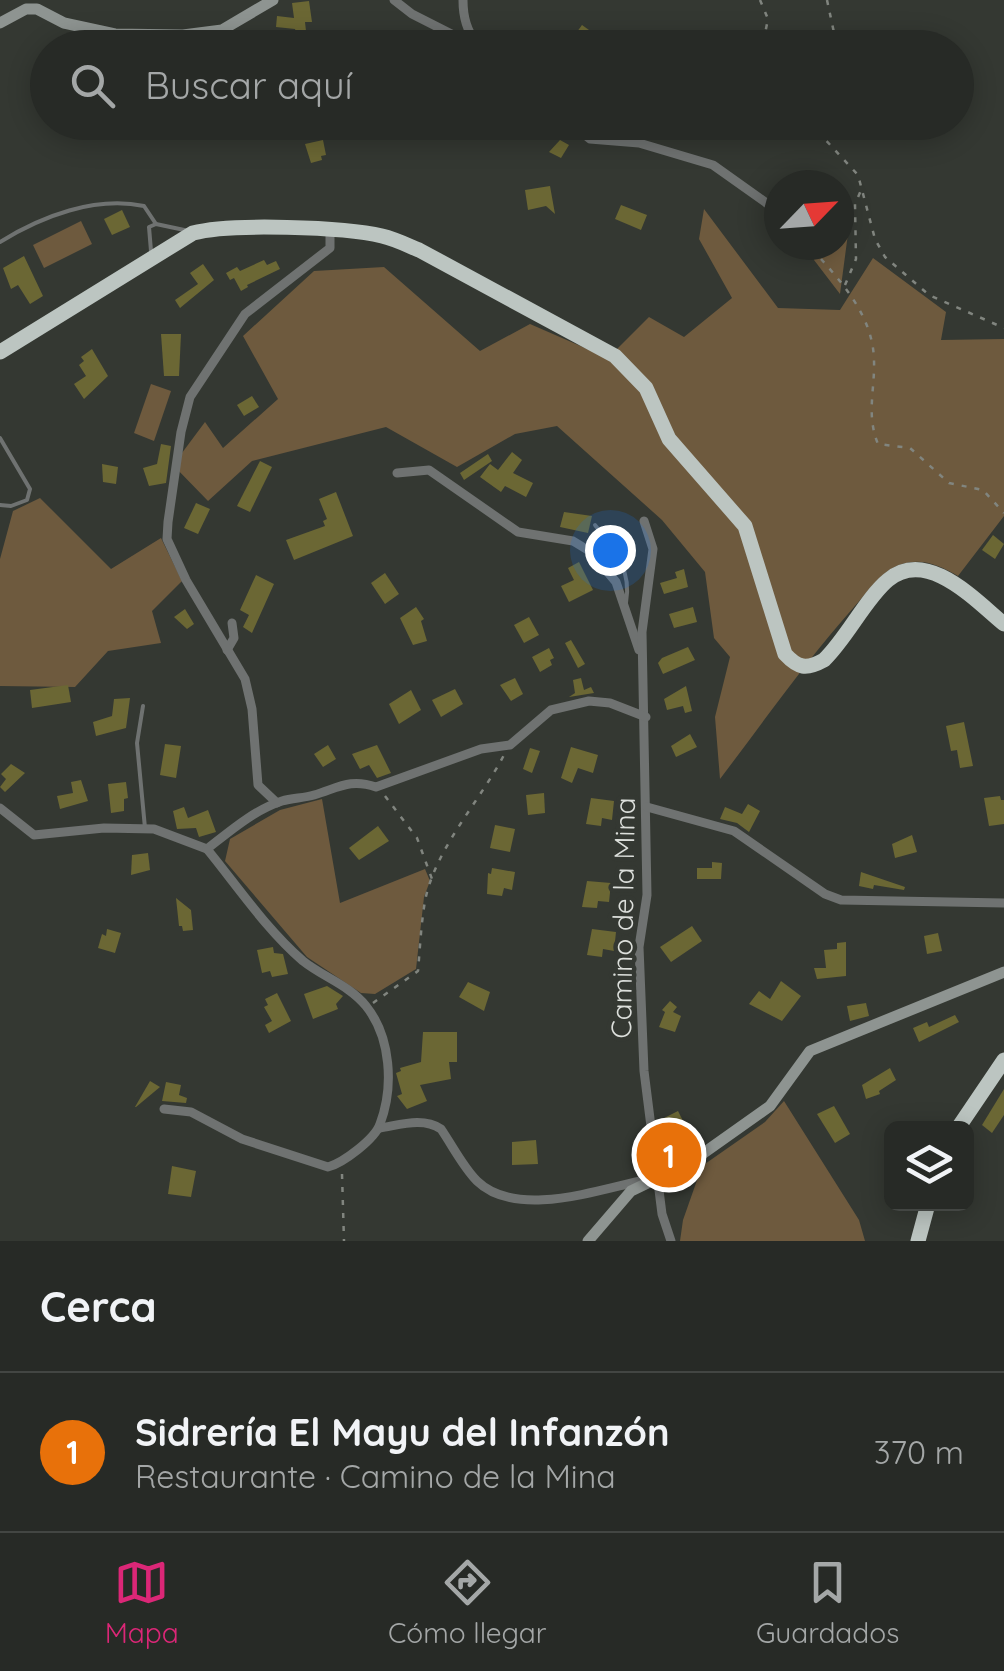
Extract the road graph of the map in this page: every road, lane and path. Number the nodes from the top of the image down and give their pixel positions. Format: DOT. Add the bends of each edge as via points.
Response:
graph roads {
  1 [pos="273,0"];
  2 [pos="394,0"];
  3 [pos="464,0"];
  4 [pos="760,0"];
  5 [pos="827,0"];
  6 [pos="21,4"];
  7 [pos="0,23"];
  8 [pos="97,30"];
  9 [pos="222,30"];
  10 [pos="444,30"];
  11 [pos="467,30"];
  12 [pos="766,30"];
  13 [pos="833,30"];
  14 [pos="602,140"];
  15 [pos="826,140"];
  16 [pos="862,187"];
  17 [pos="764,202"];
  18 [pos="156,224"];
  19 [pos="330,230"];
  20 [pos="193,233"];
  21 [pos="0,242"];
  22 [pos="152,257"];
  23 [pos="823,260"];
  24 [pos="846,285"];
  25 [pos="1004,328"];
  26 [pos="0,352"];
  27 [pos="0,438"];
  28 [pos="397,473"];
  29 [pos="0,505"];
  30 [pos="1004,513"];
  31 [pos="644,521"];
  32 [pos="596,524"];
  33 [pos="625,608"];
  34 [pos="232,624"];
  35 [pos="1004,624"];
  36 [pos="227,650"];
  37 [pos="642,658"];
  38 [pos="142,706"];
  39 [pos="646,717"];
  40 [pos="510,745"];
  41 [pos="376,787"];
  42 [pos="277,803"];
  43 [pos="647,807"];
  44 [pos="0,808"];
  45 [pos="145,828"];
  46 [pos="207,849"];
  47 [pos="432,881"];
  48 [pos="1004,903"];
  49 [pos="1004,972"];
  50 [pos="367,1006"];
  51 [pos="1004,1060"];
  52 [pos="164,1109"];
  53 [pos="963,1121"];
  54 [pos="380,1128"];
  55 [pos="342,1163"];
  56 [pos="658,1178"];
  57 [pos="926,1211"];
  58 [pos="344,1241"];
  59 [pos="588,1241"];
  60 [pos="671,1241"];
  61 [pos="918,1241"];
  1 -- 9 [label="street"];
  2 -- 10 [label="street"];
  3 -- 11 [label="street"];
  4 -- 12 [label="path"];
  5 -- 13 [label="path"];
  6 -- 7 [label="street"];
  6 -- 8 [label="street"];
  14 -- 17 [label="street" via="639,143 712,166"];
  15 -- 16 [label="path"];
  16 -- 24 [label="path" via="855,204 856,260"];
  16 -- 25 [label="path" via="885,257 929,296"];
  18 -- 20 [label="lane"];
  18 -- 21 [label="lane" via="144,206 64,210"];
  18 -- 22 [label="lane" via="149,228"];
  19 -- 20 [label="highway"];
  19 -- 35 [label="highway" via="386,236 419,250 631,370 669,439 745,526 785,654 796,666 824,660 888,579 907,571 952,582"];
  19 -- 36 [label="street" via="330,248 319,259 244,314 185,414 167,539"];
  20 -- 22 [label="highway"];
  22 -- 26 [label="highway"];
  23 -- 24 [label="path"];
  24 -- 30 [label="path" via="874,357 870,394 878,444 910,448 949,483 982,490"];
  27 -- 29 [label="lane" via="30,489 27,500"];
  28 -- 33 [label="street" via="429,470 518,532 573,541 616,582"];
  31 -- 37 [label="street" via="653,550"];
  32 -- 33 [label="lane" via="625,565"];
  33 -- 37 [label="street"];
  34 -- 36 [label="street"];
  36 -- 42 [label="street" via="245,679 252,709 258,786"];
  37 -- 39 [label="street, Camino de la Mina"];
  38 -- 45 [label="lane" via="137,743"];
  39 -- 40 [label="street" via="589,701 551,710"];
  39 -- 43 [label="street, Camino de la Mina"];
  40 -- 41 [label="street"];
  40 -- 47 [label="path"];
  41 -- 42 [label="street" via="338,784"];
  41 -- 47 [label="path" via="408,823"];
  42 -- 46 [label="street"];
  43 -- 48 [label="street" via="734,832 841,900"];
  43 -- 56 [label="street, Camino de la Mina" via="647,895 639,946 644,1071"];
  44 -- 45 [label="street" via="34,835"];
  45 -- 46 [label="street"];
  46 -- 50 [label="street" via="281,940"];
  47 -- 50 [label="path" via="418,971"];
  49 -- 56 [label="street" via="810,1052 770,1106 711,1150"];
  50 -- 54 [label="street" via="388,1051"];
  51 -- 53 [label="highway"];
  52 -- 55 [label="street" via="191,1112 284,1155 328,1167"];
  54 -- 55 [label="street"];
  54 -- 56 [label="street" via="432,1123 476,1180 497,1195 528,1202"];
  55 -- 58 [label="path"];
  56 -- 59 [label="street" via="630,1191"];
  56 -- 60 [label="street, Camino de la Mina"];
  57 -- 61 [label="highway"];
}
